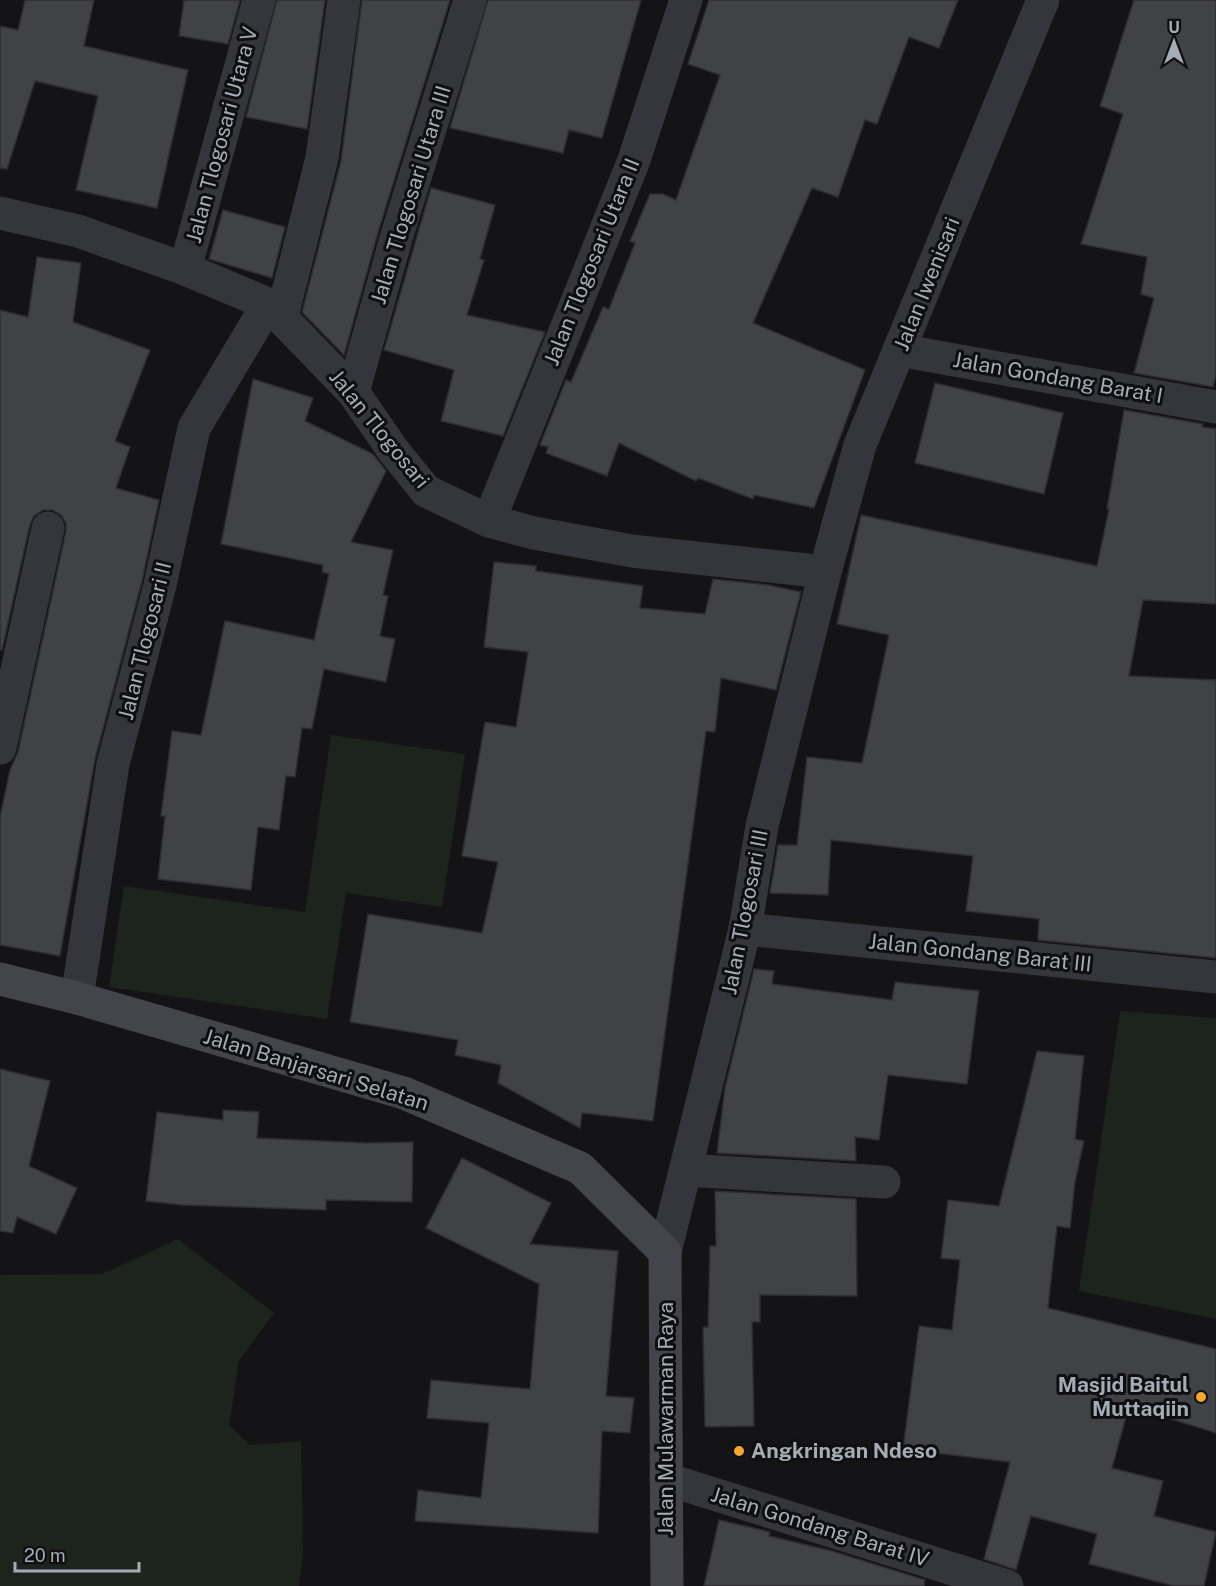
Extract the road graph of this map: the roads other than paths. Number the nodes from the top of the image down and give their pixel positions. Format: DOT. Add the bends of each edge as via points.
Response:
graph roads {
  1 [pos="259,0"];
  2 [pos="344,0"];
  3 [pos="470,0"];
  4 [pos="686,0"];
  5 [pos="1043,0"];
  6 [pos="0,213"];
  7 [pos="185,269"];
  8 [pos="275,310"];
  9 [pos="899,350"];
  10 [pos="353,392"];
  11 [pos="1216,406"];
  12 [pos="489,522"];
  13 [pos="48,528"];
  14 [pos="825,572"];
  15 [pos="0,748"];
  16 [pos="745,929"];
  17 [pos="1216,977"];
  18 [pos="0,979"];
  19 [pos="77,998"];
  20 [pos="686,1170"];
  21 [pos="884,1182"];
  22 [pos="665,1252"];
  23 [pos="666,1479"];
  24 [pos="667,1586"];
  25 [pos="1008,1586"];
  1 -- 7 [label="street, Jalan Tlogosari Utara V"];
  2 -- 8 [label="street, Jalan Tlogosari II" via="322,158"];
  3 -- 10 [label="street, Jalan Tlogosari Utara III"];
  4 -- 12 [label="street, Jalan Tlogosari Utara II" via="634,160"];
  5 -- 9 [label="street, Jalan Iwenisari"];
  6 -- 7 [label="street, Jalan Tlogosari" via="78,231"];
  7 -- 8 [label="street, Jalan Tlogosari"];
  8 -- 10 [label="street, Jalan Tlogosari"];
  8 -- 19 [label="street, Jalan Tlogosari II" via="194,428 162,578 113,764"];
  9 -- 11 [label="street, Jalan Gondang Barat I"];
  9 -- 14 [label="street, Jalan Iwenisari" via="860,445"];
  10 -- 12 [label="street, Jalan Tlogosari" via="426,491"];
  12 -- 14 [label="street, Jalan Tlogosari" via="632,550"];
  13 -- 15 [label="street"];
  14 -- 16 [label="street, Jalan Tlogosari III" via="762,826"];
  16 -- 17 [label="street, Jalan Gondang Barat III"];
  16 -- 20 [label="street, Jalan Tlogosari III"];
  18 -- 19 [label="main road, Jalan Banjarsari Selatan"];
  19 -- 22 [label="main road, Jalan Banjarsari Selatan" via="404,1093 580,1168"];
  20 -- 21 [label="street"];
  20 -- 22 [label="street, Jalan Tlogosari III"];
  22 -- 23 [label="main road, Jalan Mulawarman Raya"];
  23 -- 24 [label="main road, Jalan Mulawarman Raya"];
  23 -- 25 [label="street, Jalan Gondang Barat IV"];
}
